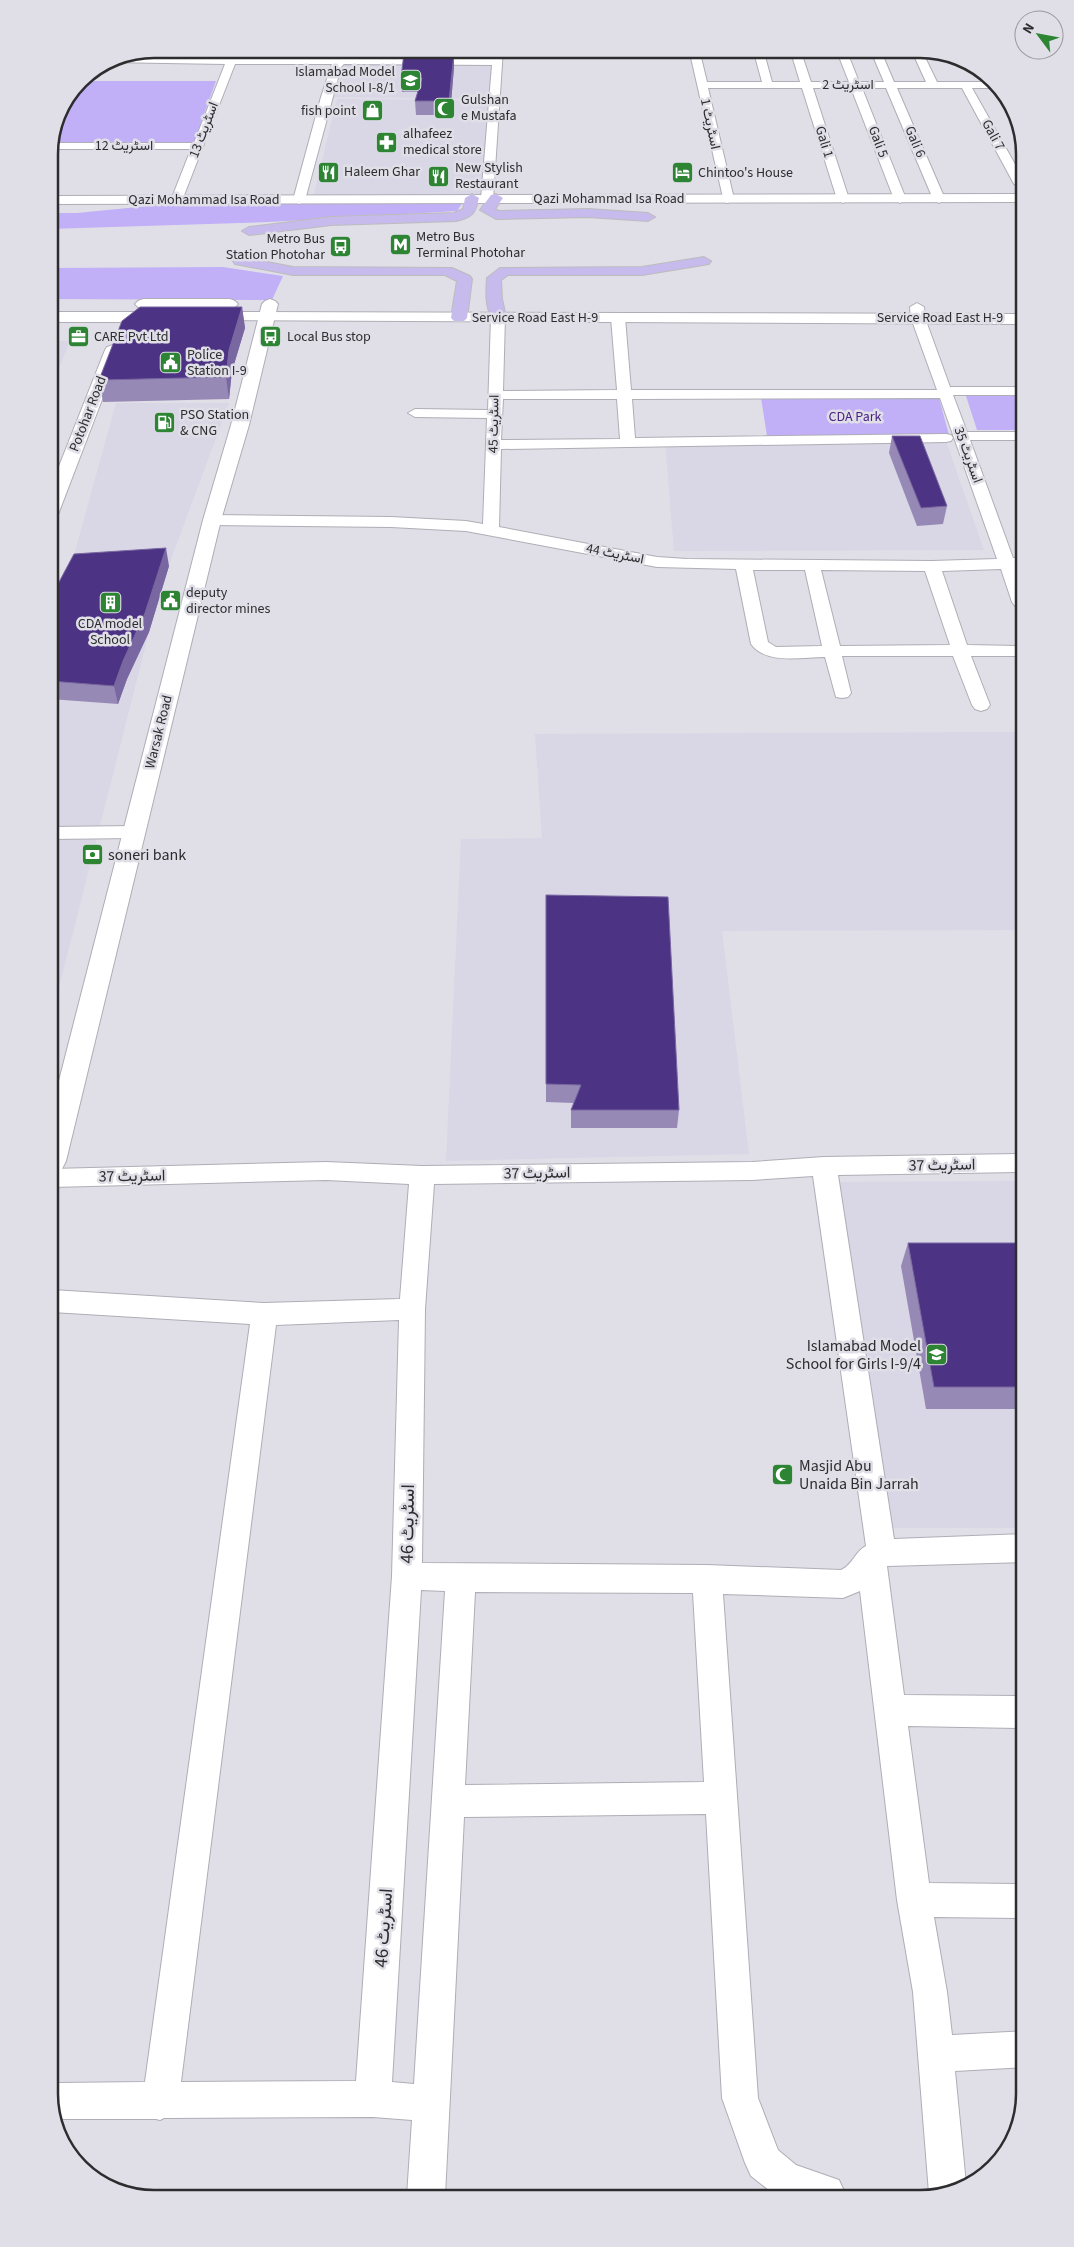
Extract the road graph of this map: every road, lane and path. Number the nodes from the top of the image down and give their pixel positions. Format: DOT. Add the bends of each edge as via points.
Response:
graph roads {
  1 [pos="204,58"];
  2 [pos="314,58"];
  3 [pos="497,58"];
  4 [pos="696,58"];
  5 [pos="760,58"];
  6 [pos="798,58"];
  7 [pos="845,58"];
  8 [pos="879,58"];
  9 [pos="920,58"];
  10 [pos="131,60"];
  11 [pos="203,61"];
  12 [pos="231,61"];
  13 [pos="313,61"];
  14 [pos="341,62"];
  15 [pos="497,62"];
  16 [pos="972,72"];
  17 [pos="702,85"];
  18 [pos="768,85"];
  19 [pos="806,85"];
  20 [pos="856,85"];
  21 [pos="890,85"];
  22 [pos="933,85"];
  23 [pos="965,85"];
  24 [pos="979,85"];
  25 [pos="987,85"];
  26 [pos="58,146"];
  27 [pos="198,146"];
  28 [pos="1016,177"];
  29 [pos="472,198"];
  30 [pos="492,198"];
  31 [pos="900,198"];
  32 [pos="1016,198"];
  33 [pos="728,199"];
  34 [pos="843,199"];
  35 [pos="940,199"];
  36 [pos="58,200"];
  37 [pos="140,200"];
  38 [pos="177,200"];
  39 [pos="299,200"];
  40 [pos="58,211"];
  41 [pos="648,217"];
  42 [pos="249,231"];
  43 [pos="240,261"];
  44 [pos="704,261"];
  45 [pos="58,304"];
  46 [pos="1016,307"];
  47 [pos="268,311"];
  48 [pos="459,311"];
  49 [pos="496,311"];
  50 [pos="760,311"];
  51 [pos="918,312"];
  52 [pos="126,316"];
  53 [pos="58,317"];
  54 [pos="618,318"];
  55 [pos="1016,319"];
  56 [pos="1016,391"];
  57 [pos="946,392"];
  58 [pos="624,394"];
  59 [pos="494,395"];
  60 [pos="415,413"];
  61 [pos="494,414"];
  62 [pos="1016,436"];
  63 [pos="954,437"];
  64 [pos="628,442"];
  65 [pos="493,445"];
  66 [pos="58,491"];
  67 [pos="212,520"];
  68 [pos="491,530"];
  69 [pos="1014,564"];
  70 [pos="744,566"];
  71 [pos="812,566"];
  72 [pos="932,566"];
  73 [pos="960,650"];
  74 [pos="833,651"];
  75 [pos="1016,651"];
  76 [pos="842,693"];
  77 [pos="981,705"];
  78 [pos="134,832"];
  79 [pos="58,833"];
  80 [pos="58,1137"];
  81 [pos="1016,1163"];
  82 [pos="824,1166"];
  83 [pos="422,1175"];
  84 [pos="58,1178"];
  85 [pos="58,1301"];
  86 [pos="412,1309"];
  87 [pos="264,1314"];
  88 [pos="1016,1548"];
  89 [pos="876,1556"];
  90 [pos="407,1576"];
  91 [pos="461,1578"];
  92 [pos="707,1579"];
  93 [pos="890,1710"];
  94 [pos="1016,1712"];
  95 [pos="722,1798"];
  96 [pos="448,1801"];
  97 [pos="914,1900"];
  98 [pos="1016,1901"];
  99 [pos="1016,2050"];
  100 [pos="937,2054"];
  101 [pos="373,2099"];
  102 [pos="58,2101"];
  103 [pos="160,2102"];
  104 [pos="432,2104"];
  105 [pos="947,2185"];
  106 [pos="426,2189"];
  107 [pos="814,2190"];
  1 -- 11 [label="street"];
  2 -- 13 [label="street"];
  3 -- 15 [label="street"];
  4 -- 17 [label="street, اسٹریٹ 1"];
  5 -- 18 [label="street"];
  6 -- 19 [label="street, Gali 1"];
  7 -- 20 [label="street, Gali 5"];
  8 -- 21 [label="street, Gali 6"];
  9 -- 22 [label="street"];
  10 -- 11 [label="street"];
  11 -- 12 [label="street"];
  12 -- 13 [label="street"];
  12 -- 27 [label="street, اسٹریٹ 13"];
  13 -- 14 [label="street"];
  14 -- 15 [label="street"];
  14 -- 39 [label="street" via="336,66 328,91"];
  15 -- 30 [label="street"];
  16 -- 24 [label="street"];
  17 -- 18 [label="street, اسٹریٹ 2"];
  17 -- 33 [label="street, اسٹریٹ 1"];
  18 -- 19 [label="street, اسٹریٹ 2"];
  19 -- 20 [label="street, اسٹریٹ 2"];
  19 -- 34 [label="street, Gali 1"];
  20 -- 21 [label="street, اسٹریٹ 2"];
  20 -- 31 [label="street, Gali 5"];
  21 -- 22 [label="street, اسٹریٹ 2"];
  21 -- 35 [label="street, Gali 6"];
  22 -- 23 [label="street, اسٹریٹ 2"];
  23 -- 24 [label="street, اسٹریٹ 2"];
  23 -- 28 [label="street, Gali 7"];
  24 -- 25 [label="street, اسٹریٹ 2"];
  26 -- 27 [label="street, اسٹریٹ 12"];
  27 -- 38 [label="street, اسٹریٹ 13"];
  29 -- 30 [label="street, Qazi Mohammad Isa Road"];
  29 -- 39 [label="street, Qazi Mohammad Isa Road"];
  29 -- 42 [label="main road" via="470,211 456,217 331,221"];
  30 -- 33 [label="street, Qazi Mohammad Isa Road"];
  30 -- 41 [label="main road" via="487,210 496,215 588,213"];
  31 -- 34 [label="street, Qazi Mohammad Isa Road"];
  31 -- 35 [label="street, Qazi Mohammad Isa Road"];
  32 -- 35 [label="street, Qazi Mohammad Isa Road"];
  33 -- 34 [label="street, Qazi Mohammad Isa Road"];
  36 -- 37 [label="street, Qazi Mohammad Isa Road"];
  37 -- 38 [label="street, Qazi Mohammad Isa Road"];
  37 -- 40 [label="street" via="127,205"];
  38 -- 39 [label="street, Qazi Mohammad Isa Road"];
  43 -- 48 [label="main road" via="293,271 447,271 465,279"];
  44 -- 49 [label="main road" via="642,271 505,272 494,278"];
  45 -- 47 [label="street, Service Road East H-9"];
  46 -- 51 [label="street, Service Road East H-9"];
  47 -- 48 [label="street, Service Road East H-9"];
  47 -- 52 [label="street, Service Road East H-9"];
  47 -- 67 [label="street, Warsak Road"];
  48 -- 49 [label="street, Service Road East H-9"];
  49 -- 50 [label="street, Service Road East H-9"];
  49 -- 54 [label="street, Service Road East H-9"];
  49 -- 59 [label="street, اسٹریٹ 45"];
  50 -- 51 [label="street, Service Road East H-9"];
  50 -- 54 [label="street, Service Road East H-9"];
  51 -- 55 [label="street, Service Road East H-9"];
  51 -- 57 [label="street, اسٹریٹ 35"];
  52 -- 53 [label="street, Service Road East H-9"];
  52 -- 66 [label="street, Potohar Road"];
  54 -- 58 [label="street"];
  56 -- 57 [label="street"];
  57 -- 58 [label="street"];
  57 -- 63 [label="street, اسٹریٹ 35"];
  58 -- 59 [label="street"];
  58 -- 64 [label="street"];
  59 -- 61 [label="street, اسٹریٹ 45"];
  60 -- 61 [label="street"];
  61 -- 65 [label="street, اسٹریٹ 45"];
  62 -- 63 [label="street"];
  63 -- 64 [label="street"];
  63 -- 69 [label="street, اسٹریٹ 35"];
  64 -- 65 [label="street"];
  65 -- 68 [label="street, اسٹریٹ 45"];
  67 -- 68 [label="street, اسٹریٹ 44" via="391,522"];
  67 -- 78 [label="street, Warsak Road"];
  68 -- 70 [label="street, اسٹریٹ 44" via="657,562"];
  69 -- 72 [label="street, اسٹریٹ 44"];
  70 -- 71 [label="street, اسٹریٹ 44"];
  70 -- 74 [label="street" via="760,644 764,648 776,652"];
  71 -- 72 [label="street, اسٹریٹ 44"];
  71 -- 74 [label="street"];
  72 -- 73 [label="street"];
  73 -- 74 [label="street"];
  73 -- 75 [label="street"];
  73 -- 77 [label="street"];
  74 -- 76 [label="street"];
  78 -- 79 [label="street"];
  78 -- 80 [label="street, Warsak Road"];
  81 -- 82 [label="street, اسٹریٹ 37"];
  82 -- 83 [label="street, اسٹریٹ 37" via="752,1171"];
  82 -- 89 [label="street"];
  83 -- 84 [label="street, اسٹریٹ 37" via="326,1171"];
  83 -- 86 [label="street, اسٹریٹ 46"];
  85 -- 87 [label="street"];
  86 -- 87 [label="street"];
  86 -- 90 [label="street, اسٹریٹ 46"];
  87 -- 103 [label="street"];
  88 -- 89 [label="street"];
  89 -- 92 [label="street" via="858,1577 843,1584"];
  89 -- 93 [label="street"];
  90 -- 91 [label="street"];
  90 -- 101 [label="street, اسٹریٹ 46"];
  91 -- 92 [label="street"];
  91 -- 96 [label="street"];
  92 -- 95 [label="street"];
  93 -- 94 [label="street"];
  93 -- 97 [label="street"];
  95 -- 96 [label="street"];
  95 -- 107 [label="street" via="740,2098 764,2163 786,2180"];
  96 -- 104 [label="street"];
  97 -- 98 [label="street"];
  97 -- 100 [label="street"];
  99 -- 100 [label="street"];
  100 -- 105 [label="street"];
  101 -- 103 [label="street"];
  101 -- 104 [label="street"];
  102 -- 103 [label="street"];
  104 -- 106 [label="street"];
}
